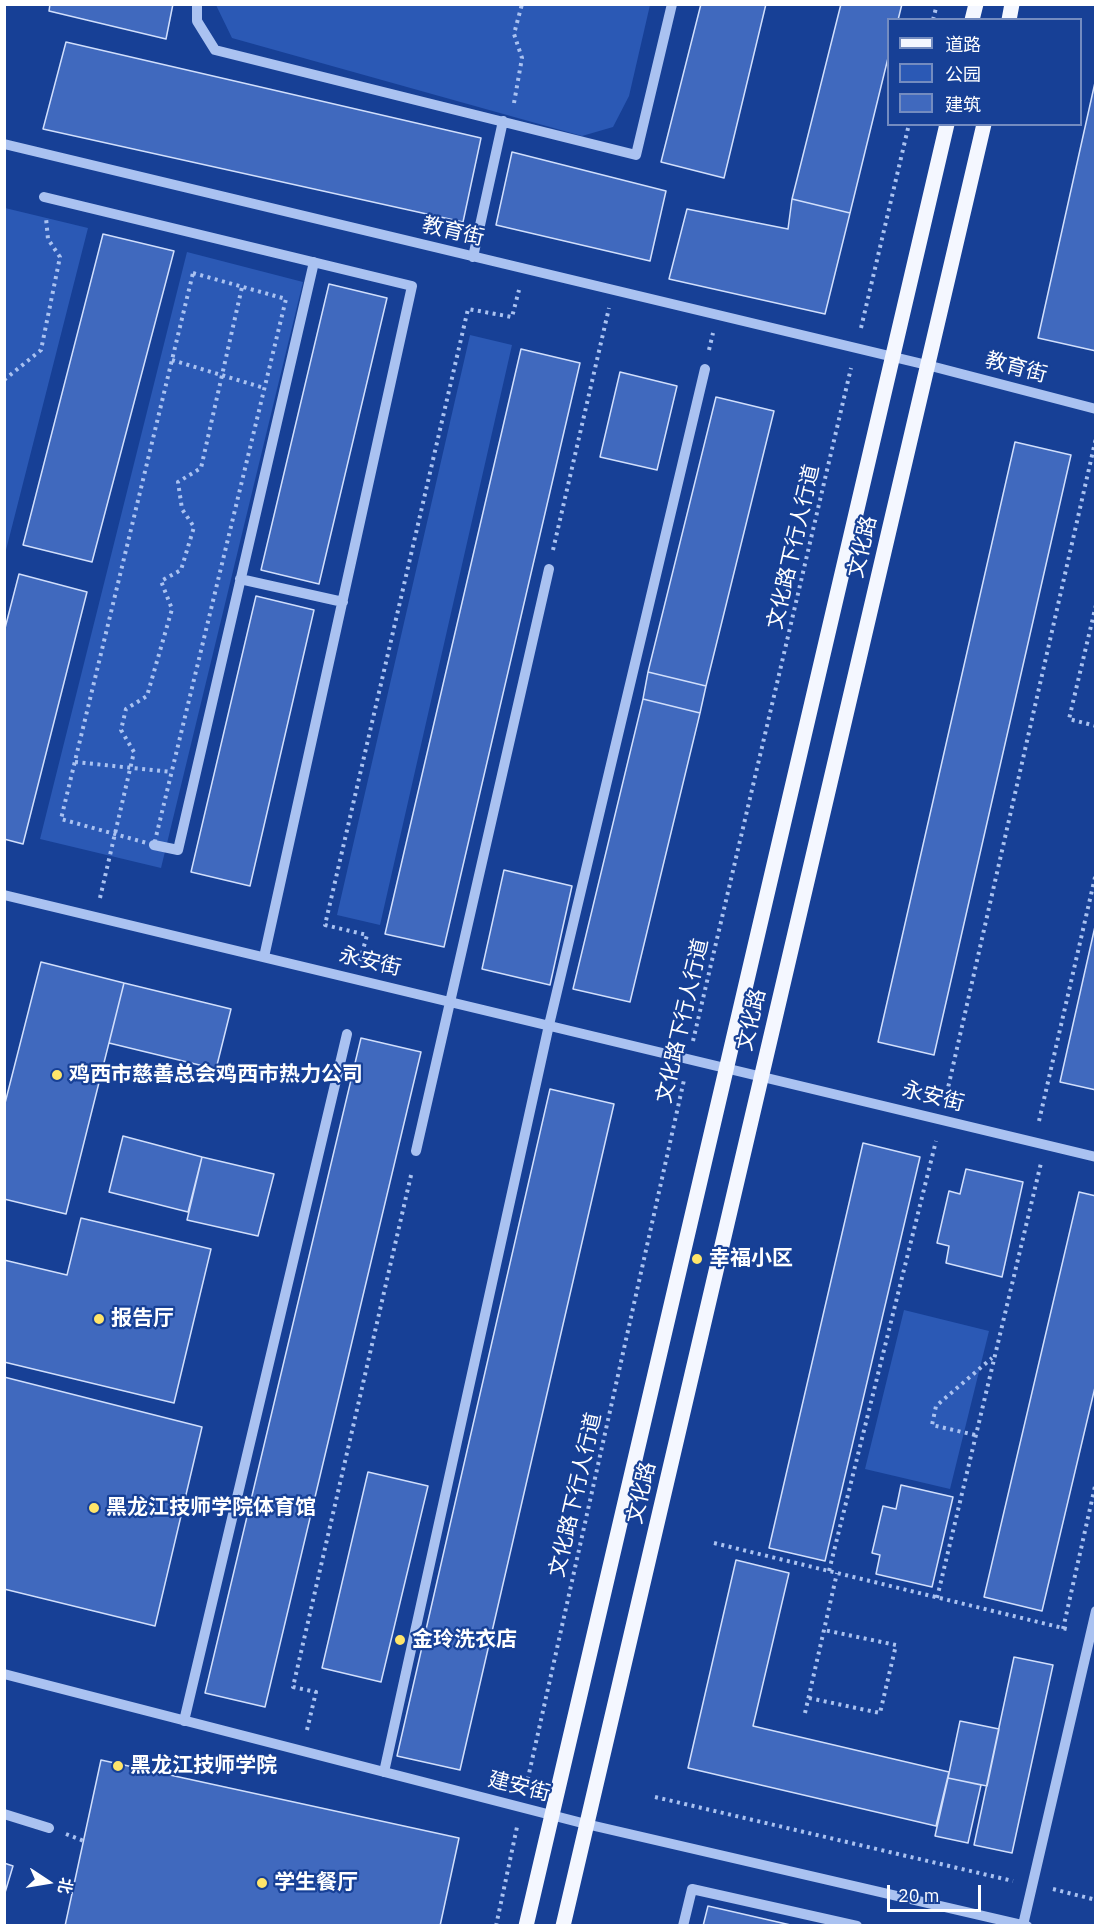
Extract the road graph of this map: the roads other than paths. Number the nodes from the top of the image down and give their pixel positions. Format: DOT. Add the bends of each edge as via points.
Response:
graph roads {
  1 [pos="197,4"];
  2 [pos="672,4"];
  3 [pos="507,122"];
  4 [pos="947,126"];
  5 [pos="984,126"];
  6 [pos="4,144"];
  7 [pos="44,197"];
  8 [pos="473,256"];
  9 [pos="314,262"];
  10 [pos="893,357"];
  11 [pos="927,365"];
  12 [pos="705,369"];
  13 [pos="1095,409"];
  14 [pos="549,569"];
  15 [pos="240,579"];
  16 [pos="342,602"];
  17 [pos="154,845"];
  18 [pos="4,895"];
  19 [pos="264,957"];
  20 [pos="449,1001"];
  21 [pos="549,1025"];
  22 [pos="347,1035"];
  23 [pos="726,1067"];
  24 [pos="760,1075"];
  25 [pos="416,1151"];
  26 [pos="1095,1157"];
  27 [pos="1095,1611"];
  28 [pos="4,1674"];
  29 [pos="184,1720"];
  30 [pos="384,1772"];
  31 [pos="4,1814"];
  32 [pos="552,1815"];
  33 [pos="586,1824"];
  34 [pos="49,1828"];
  35 [pos="1025,1925"];
  36 [pos="526,1926"];
  37 [pos="563,1926"];
  38 [pos="683,1926"];
  39 [pos="857,1926"];
  1 -- 3 [label="street" via="197,21 215,50"];
  2 -- 3 [label="street" via="636,154"];
  3 -- 8 [label="street"];
  4 -- 10 [label="main road, 文化路"];
  5 -- 11 [label="main road, 文化路"];
  6 -- 8 [label="street, 教育街"];
  7 -- 9 [label="street"];
  8 -- 10 [label="street, 教育街"];
  9 -- 15 [label="street"];
  9 -- 16 [label="street" via="412,286"];
  10 -- 11 [label="street, 教育街"];
  10 -- 23 [label="main road, 文化路"];
  11 -- 13 [label="street, 教育街"];
  11 -- 24 [label="main road, 文化路"];
  12 -- 21 [label="street"];
  14 -- 20 [label="street"];
  15 -- 16 [label="street"];
  15 -- 17 [label="street" via="178,850"];
  16 -- 19 [label="street"];
  18 -- 19 [label="street, 永安街"];
  19 -- 20 [label="street, 永安街"];
  20 -- 21 [label="street, 永安街"];
  20 -- 25 [label="street"];
  21 -- 23 [label="street, 永安街"];
  21 -- 30 [label="street"];
  22 -- 29 [label="street"];
  23 -- 24 [label="street, 永安街"];
  23 -- 32 [label="main road, 文化路"];
  24 -- 26 [label="street, 永安街"];
  24 -- 33 [label="main road, 文化路"];
  27 -- 35 [label="street"];
  28 -- 29 [label="street, 建安街"];
  29 -- 30 [label="street, 建安街"];
  30 -- 32 [label="street, 建安街"];
  31 -- 34 [label="street"];
  32 -- 33 [label="street, 建安街"];
  32 -- 36 [label="main road, 文化路"];
  33 -- 35 [label="street, 建安街"];
  33 -- 37 [label="main road, 文化路"];
  38 -- 39 [label="street" via="692,1889"];
}
